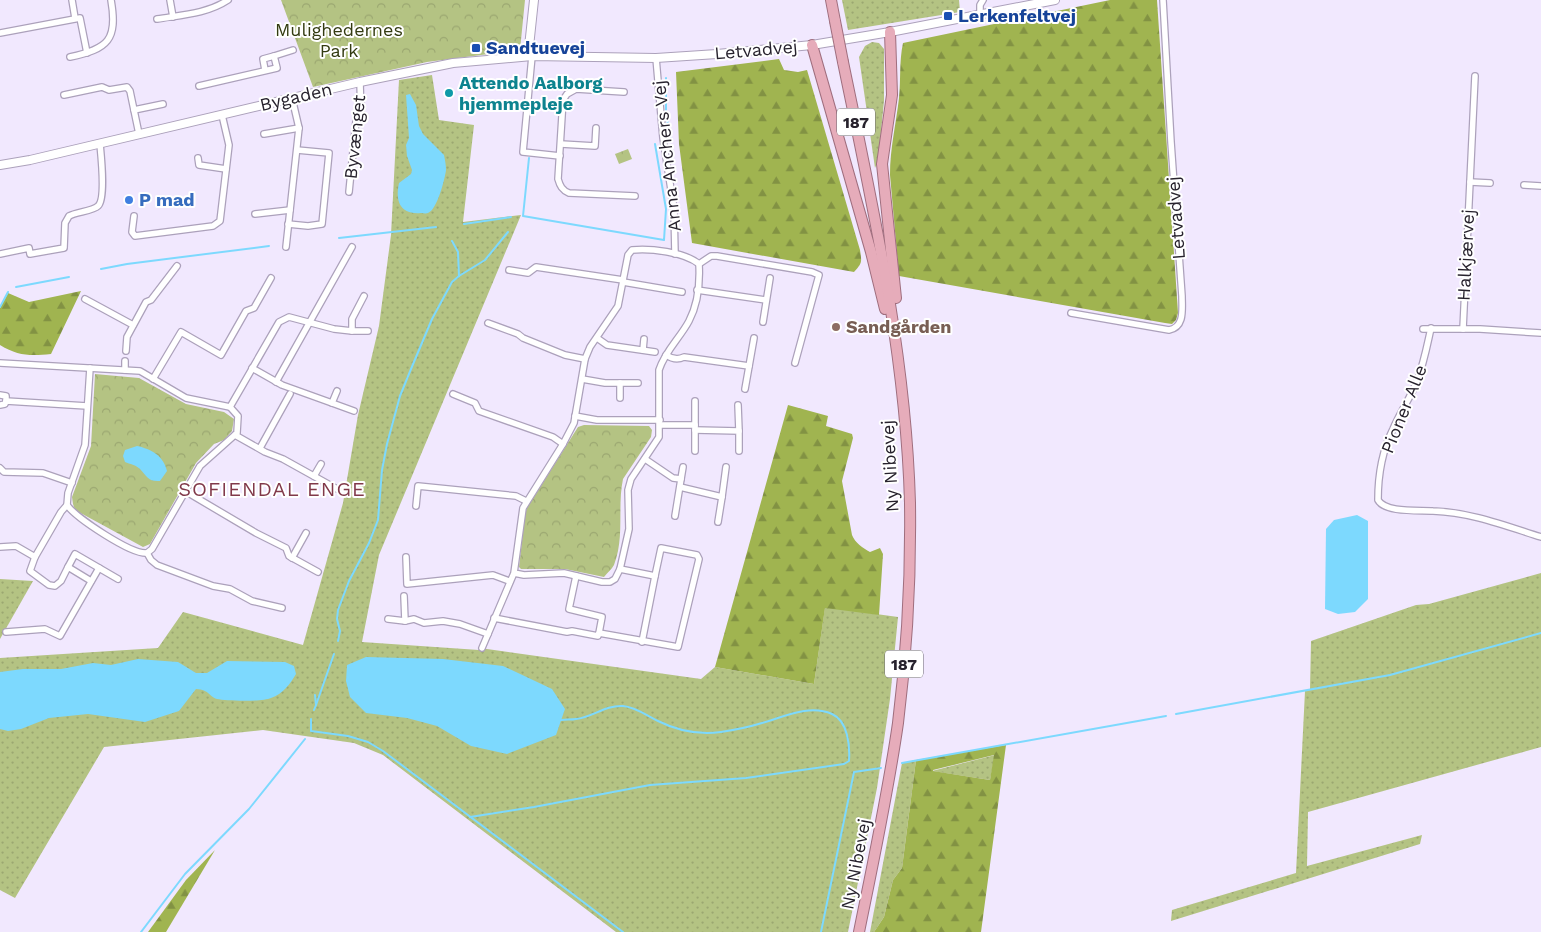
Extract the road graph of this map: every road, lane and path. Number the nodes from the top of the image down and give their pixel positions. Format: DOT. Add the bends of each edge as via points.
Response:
graph roads {
  1 [pos="72,0"];
  2 [pos="111,0"];
  3 [pos="170,0"];
  4 [pos="228,0"];
  5 [pos="534,0"];
  6 [pos="831,0"];
  7 [pos="983,0"];
  8 [pos="1055,0"];
  9 [pos="1163,0"];
  10 [pos="980,15"];
  11 [pos="173,16"];
  12 [pos="75,18"];
  13 [pos="157,19"];
  14 [pos="890,32"];
  15 [pos="0,33"];
  16 [pos="812,45"];
  17 [pos="293,50"];
  18 [pos="88,53"];
  19 [pos="70,56"];
  20 [pos="274,56"];
  21 [pos="530,56"];
  22 [pos="656,58"];
  23 [pos="453,63"];
  24 [pos="265,70"];
  25 [pos="1475,76"];
  26 [pos="360,82"];
  27 [pos="199,86"];
  28 [pos="624,92"];
  29 [pos="64,94"];
  30 [pos="292,98"];
  31 [pos="163,104"];
  32 [pos="134,110"];
  33 [pos="222,115"];
  34 [pos="299,128"];
  35 [pos="596,128"];
  36 [pos="139,134"];
  37 [pos="264,134"];
  38 [pos="100,144"];
  39 [pos="561,144"];
  40 [pos="297,150"];
  41 [pos="560,156"];
  42 [pos="198,158"];
  43 [pos="0,165"];
  44 [pos="226,169"];
  45 [pos="1470,182"];
  46 [pos="1490,183"];
  47 [pos="1524,185"];
  48 [pos="1541,186"];
  49 [pos="349,192"];
  50 [pos="635,196"];
  51 [pos="290,210"];
  52 [pos="255,214"];
  53 [pos="134,216"];
  54 [pos="288,224"];
  55 [pos="286,247"];
  56 [pos="352,247"];
  57 [pos="0,254"];
  58 [pos="675,254"];
  59 [pos="699,264"];
  60 [pos="177,266"];
  61 [pos="509,270"];
  62 [pos="271,278"];
  63 [pos="770,278"];
  64 [pos="623,281"];
  65 [pos="697,290"];
  66 [pos="682,292"];
  67 [pos="364,296"];
  68 [pos="85,299"];
  69 [pos="766,300"];
  70 [pos="1071,313"];
  71 [pos="310,322"];
  72 [pos="488,322"];
  73 [pos="763,322"];
  74 [pos="133,325"];
  75 [pos="1431,328"];
  76 [pos="1423,329"];
  77 [pos="1463,329"];
  78 [pos="352,331"];
  79 [pos="368,331"];
  80 [pos="1541,332"];
  81 [pos="597,338"];
  82 [pos="754,338"];
  83 [pos="644,339"];
  84 [pos="896,342"];
  85 [pos="642,350"];
  86 [pos="126,351"];
  87 [pos="655,352"];
  88 [pos="666,354"];
  89 [pos="585,360"];
  90 [pos="125,361"];
  91 [pos="0,363"];
  92 [pos="795,363"];
  93 [pos="749,366"];
  94 [pos="90,368"];
  95 [pos="252,368"];
  96 [pos="125,370"];
  97 [pos="153,379"];
  98 [pos="582,379"];
  99 [pos="276,382"];
  100 [pos="620,383"];
  101 [pos="638,383"];
  102 [pos="745,389"];
  103 [pos="337,391"];
  104 [pos="902,392"];
  105 [pos="290,394"];
  106 [pos="453,394"];
  107 [pos="0,395"];
  108 [pos="620,398"];
  109 [pos="6,401"];
  110 [pos="695,401"];
  111 [pos="332,403"];
  112 [pos="738,404"];
  113 [pos="0,405"];
  114 [pos="87,406"];
  115 [pos="230,407"];
  116 [pos="354,411"];
  117 [pos="575,416"];
  118 [pos="660,423"];
  119 [pos="695,427"];
  120 [pos="739,431"];
  121 [pos="235,435"];
  122 [pos="563,444"];
  123 [pos="260,448"];
  124 [pos="695,451"];
  125 [pos="739,451"];
  126 [pos="645,459"];
  127 [pos="321,464"];
  128 [pos="683,467"];
  129 [pos="726,467"];
  130 [pos="1,472"];
  131 [pos="314,476"];
  132 [pos="681,479"];
  133 [pos="72,483"];
  134 [pos="680,487"];
  135 [pos="337,489"];
  136 [pos="185,491"];
  137 [pos="722,496"];
  138 [pos="526,501"];
  139 [pos="67,505"];
  140 [pos="416,506"];
  141 [pos="675,516"];
  142 [pos="718,522"];
  143 [pos="306,533"];
  144 [pos="1541,537"];
  145 [pos="0,547"];
  146 [pos="147,553"];
  147 [pos="35,557"];
  148 [pos="406,557"];
  149 [pos="292,558"];
  150 [pos="68,567"];
  151 [pos="99,568"];
  152 [pos="620,569"];
  153 [pos="318,572"];
  154 [pos="514,573"];
  155 [pos="576,576"];
  156 [pos="655,576"];
  157 [pos="118,579"];
  158 [pos="91,581"];
  159 [pos="509,581"];
  160 [pos="404,596"];
  161 [pos="282,608"];
  162 [pos="388,618"];
  163 [pos="494,618"];
  164 [pos="405,620"];
  165 [pos="6,632"];
  166 [pos="599,633"];
  167 [pos="488,634"];
  168 [pos="642,642"];
  169 [pos="482,648"];
  170 [pos="859,932"];
  1 -- 12 [label="street"];
  2 -- 18 [label="street" via="113,10 107,44"];
  3 -- 11 [label="street"];
  4 -- 11 [label="street" via="206,11"];
  5 -- 21 [label="street"];
  6 -- 84 [label="highway, Ny Nibevej / 187, bridge"];
  7 -- 10 [label="street"];
  8 -- 10 [label="street, Letvadvej"];
  9 -- 70 [label="street, Letvadvej" via="1182,319 1179,325 1169,330"];
  10 -- 14 [label="street, Letvadvej"];
  11 -- 13 [label="street"];
  12 -- 15 [label="street"];
  12 -- 18 [label="street" via="80,18"];
  14 -- 16 [label="street, Letvadvej"];
  14 -- 84 [label="highway" via="892,95 882,164 898,318"];
  16 -- 22 [label="street, Letvadvej"];
  16 -- 104 [label="highway" via="875,267"];
  17 -- 20 [label="street"];
  18 -- 19 [label="street"];
  20 -- 24 [label="street, Bygaden" via="263,59"];
  20 -- 24 [label="street, Bygaden" via="277,68"];
  21 -- 22 [label="street, Letvadvej"];
  21 -- 23 [label="street, Letvadvej"];
  21 -- 41 [label="street" via="523,152"];
  22 -- 58 [label="street, Anna Anchers Vej" via="663,138 674,209"];
  23 -- 26 [label="street, Bygaden"];
  24 -- 27 [label="street, Bygaden"];
  25 -- 45 [label="street, Halkjærvej"];
  26 -- 30 [label="street, Bygaden"];
  26 -- 49 [label="street, Byvænget" via="360,117 356,121"];
  28 -- 39 [label="street" via="576,90 567,94 563,100"];
  29 -- 32 [label="street" via="102,87 109,90 127,87"];
  30 -- 33 [label="street, Bygaden"];
  30 -- 34 [label="street"];
  31 -- 32 [label="street"];
  32 -- 36 [label="street"];
  33 -- 36 [label="street, Bygaden"];
  33 -- 44 [label="street" via="229,145"];
  34 -- 37 [label="street"];
  34 -- 40 [label="street"];
  35 -- 39 [label="street" via="594,146"];
  36 -- 38 [label="street, Bygaden"];
  38 -- 43 [label="street, Bygaden"];
  38 -- 57 [label="street" via="101,202 96,208 68,216 64,248 30,254 29,248"];
  39 -- 41 [label="street"];
  40 -- 51 [label="street"];
  40 -- 54 [label="street" via="329,152 322,224"];
  41 -- 50 [label="street" via="558,179 564,190"];
  42 -- 44 [label="street" via="199,165"];
  44 -- 53 [label="street" via="220,221 212,226 135,236 132,232"];
  45 -- 46 [label="street"];
  45 -- 77 [label="street, Halkjærvej"];
  47 -- 48 [label="street"];
  51 -- 52 [label="street"];
  51 -- 54 [label="street"];
  54 -- 55 [label="street"];
  56 -- 71 [label="street"];
  58 -- 59 [label="street, Anna Anchers Vej" via="692,258"];
  58 -- 64 [label="street, Anna Anchers Vej" via="632,250"];
  59 -- 65 [label="street"];
  59 -- 92 [label="street" via="717,256 816,273 819,278"];
  60 -- 74 [label="street" via="146,302"];
  61 -- 64 [label="street" via="528,273 536,267"];
  62 -- 97 [label="street" via="254,308 246,311 221,355 181,332"];
  63 -- 69 [label="street"];
  64 -- 66 [label="street"];
  64 -- 81 [label="street, Anna Anchers Vej" via="618,306"];
  65 -- 69 [label="street"];
  65 -- 88 [label="street" via="689,321"];
  67 -- 78 [label="street" via="352,319"];
  68 -- 74 [label="street"];
  69 -- 73 [label="street"];
  71 -- 78 [label="street"];
  71 -- 95 [label="street" via="289,317 279,322"];
  71 -- 99 [label="street"];
  72 -- 89 [label="street" via="565,355"];
  74 -- 86 [label="street" via="127,337"];
  75 -- 76 [label="street"];
  75 -- 77 [label="street"];
  75 -- 144 [label="street, Pioner Alle" via="1417,382 1386,445 1378,480 1378,500 1384,506 1397,509 1466,515"];
  77 -- 80 [label="street"];
  78 -- 79 [label="street"];
  81 -- 85 [label="street" via="608,344"];
  81 -- 89 [label="street, Anna Anchers Vej"];
  82 -- 93 [label="street"];
  83 -- 85 [label="street"];
  84 -- 104 [label="highway, Ny Nibevej / 187"];
  85 -- 87 [label="street"];
  88 -- 93 [label="street" via="670,358"];
  88 -- 118 [label="street" via="659,370"];
  89 -- 98 [label="street, Anna Anchers Vej"];
  90 -- 96 [label="street"];
  91 -- 94 [label="street"];
  93 -- 102 [label="street"];
  94 -- 96 [label="street"];
  94 -- 114 [label="street"];
  95 -- 99 [label="street"];
  95 -- 115 [label="street"];
  96 -- 97 [label="street" via="140,371"];
  97 -- 115 [label="street" via="186,398"];
  98 -- 100 [label="street" via="605,384"];
  98 -- 117 [label="street, Anna Anchers Vej"];
  99 -- 111 [label="street"];
  100 -- 101 [label="street"];
  100 -- 108 [label="street"];
  103 -- 111 [label="street"];
  104 -- 170 [label="highway, Ny Nibevej / 187" via="910,502 906,645 898,724"];
  105 -- 123 [label="street"];
  106 -- 122 [label="street" via="475,403 479,411 553,437"];
  107 -- 109 [label="street" via="6,396"];
  109 -- 113 [label="street"];
  109 -- 114 [label="street"];
  110 -- 119 [label="street"];
  111 -- 116 [label="street"];
  112 -- 120 [label="street"];
  114 -- 133 [label="street" via="85,445"];
  115 -- 121 [label="street" via="238,416"];
  117 -- 118 [label="street"];
  117 -- 122 [label="street, Anna Anchers Vej"];
  118 -- 119 [label="street"];
  118 -- 126 [label="street" via="659,437"];
  119 -- 120 [label="street"];
  119 -- 124 [label="street"];
  120 -- 125 [label="street"];
  121 -- 123 [label="street"];
  121 -- 136 [label="street" via="200,466"];
  122 -- 138 [label="street, Anna Anchers Vej"];
  123 -- 131 [label="street"];
  126 -- 132 [label="street" via="673,478"];
  126 -- 152 [label="street" via="631,479 628,490 628,529"];
  127 -- 131 [label="street"];
  128 -- 132 [label="street"];
  129 -- 137 [label="street"];
  130 -- 133 [label="street" via="43,473"];
  131 -- 135 [label="street"];
  132 -- 134 [label="street"];
  133 -- 139 [label="street"];
  134 -- 137 [label="street"];
  134 -- 141 [label="street"];
  136 -- 146 [label="street"];
  136 -- 149 [label="street" via="286,548"];
  137 -- 142 [label="street"];
  138 -- 140 [label="street" via="516,496 418,486"];
  138 -- 154 [label="street, Anna Anchers Vej" via="520,516"];
  139 -- 146 [label="street" via="72,513 97,530 136,552"];
  139 -- 147 [label="street"];
  143 -- 149 [label="street"];
  145 -- 147 [label="street" via="16,546"];
  146 -- 161 [label="street" via="157,565 230,589 252,601"];
  147 -- 150 [label="street" via="30,571 49,585 55,586 61,581"];
  148 -- 159 [label="street" via="407,584 493,575"];
  149 -- 153 [label="street"];
  150 -- 151 [label="street" via="75,554"];
  150 -- 158 [label="street"];
  151 -- 157 [label="street"];
  151 -- 158 [label="street"];
  152 -- 155 [label="street" via="610,582"];
  152 -- 156 [label="street"];
  154 -- 155 [label="street"];
  154 -- 159 [label="street, Anna Anchers Vej"];
  155 -- 166 [label="street" via="569,609 602,617"];
  156 -- 168 [label="street"];
  156 -- 168 [label="street" via="661,548 697,555 678,647"];
  158 -- 165 [label="street" via="60,636 45,629"];
  159 -- 163 [label="street, Anna Anchers Vej"];
  160 -- 164 [label="street"];
  162 -- 164 [label="street"];
  163 -- 166 [label="street" via="567,632 598,636"];
  163 -- 167 [label="street, Anna Anchers Vej"];
  164 -- 167 [label="street" via="443,621"];
  166 -- 168 [label="street"];
  167 -- 169 [label="street, Anna Anchers Vej"];
}
